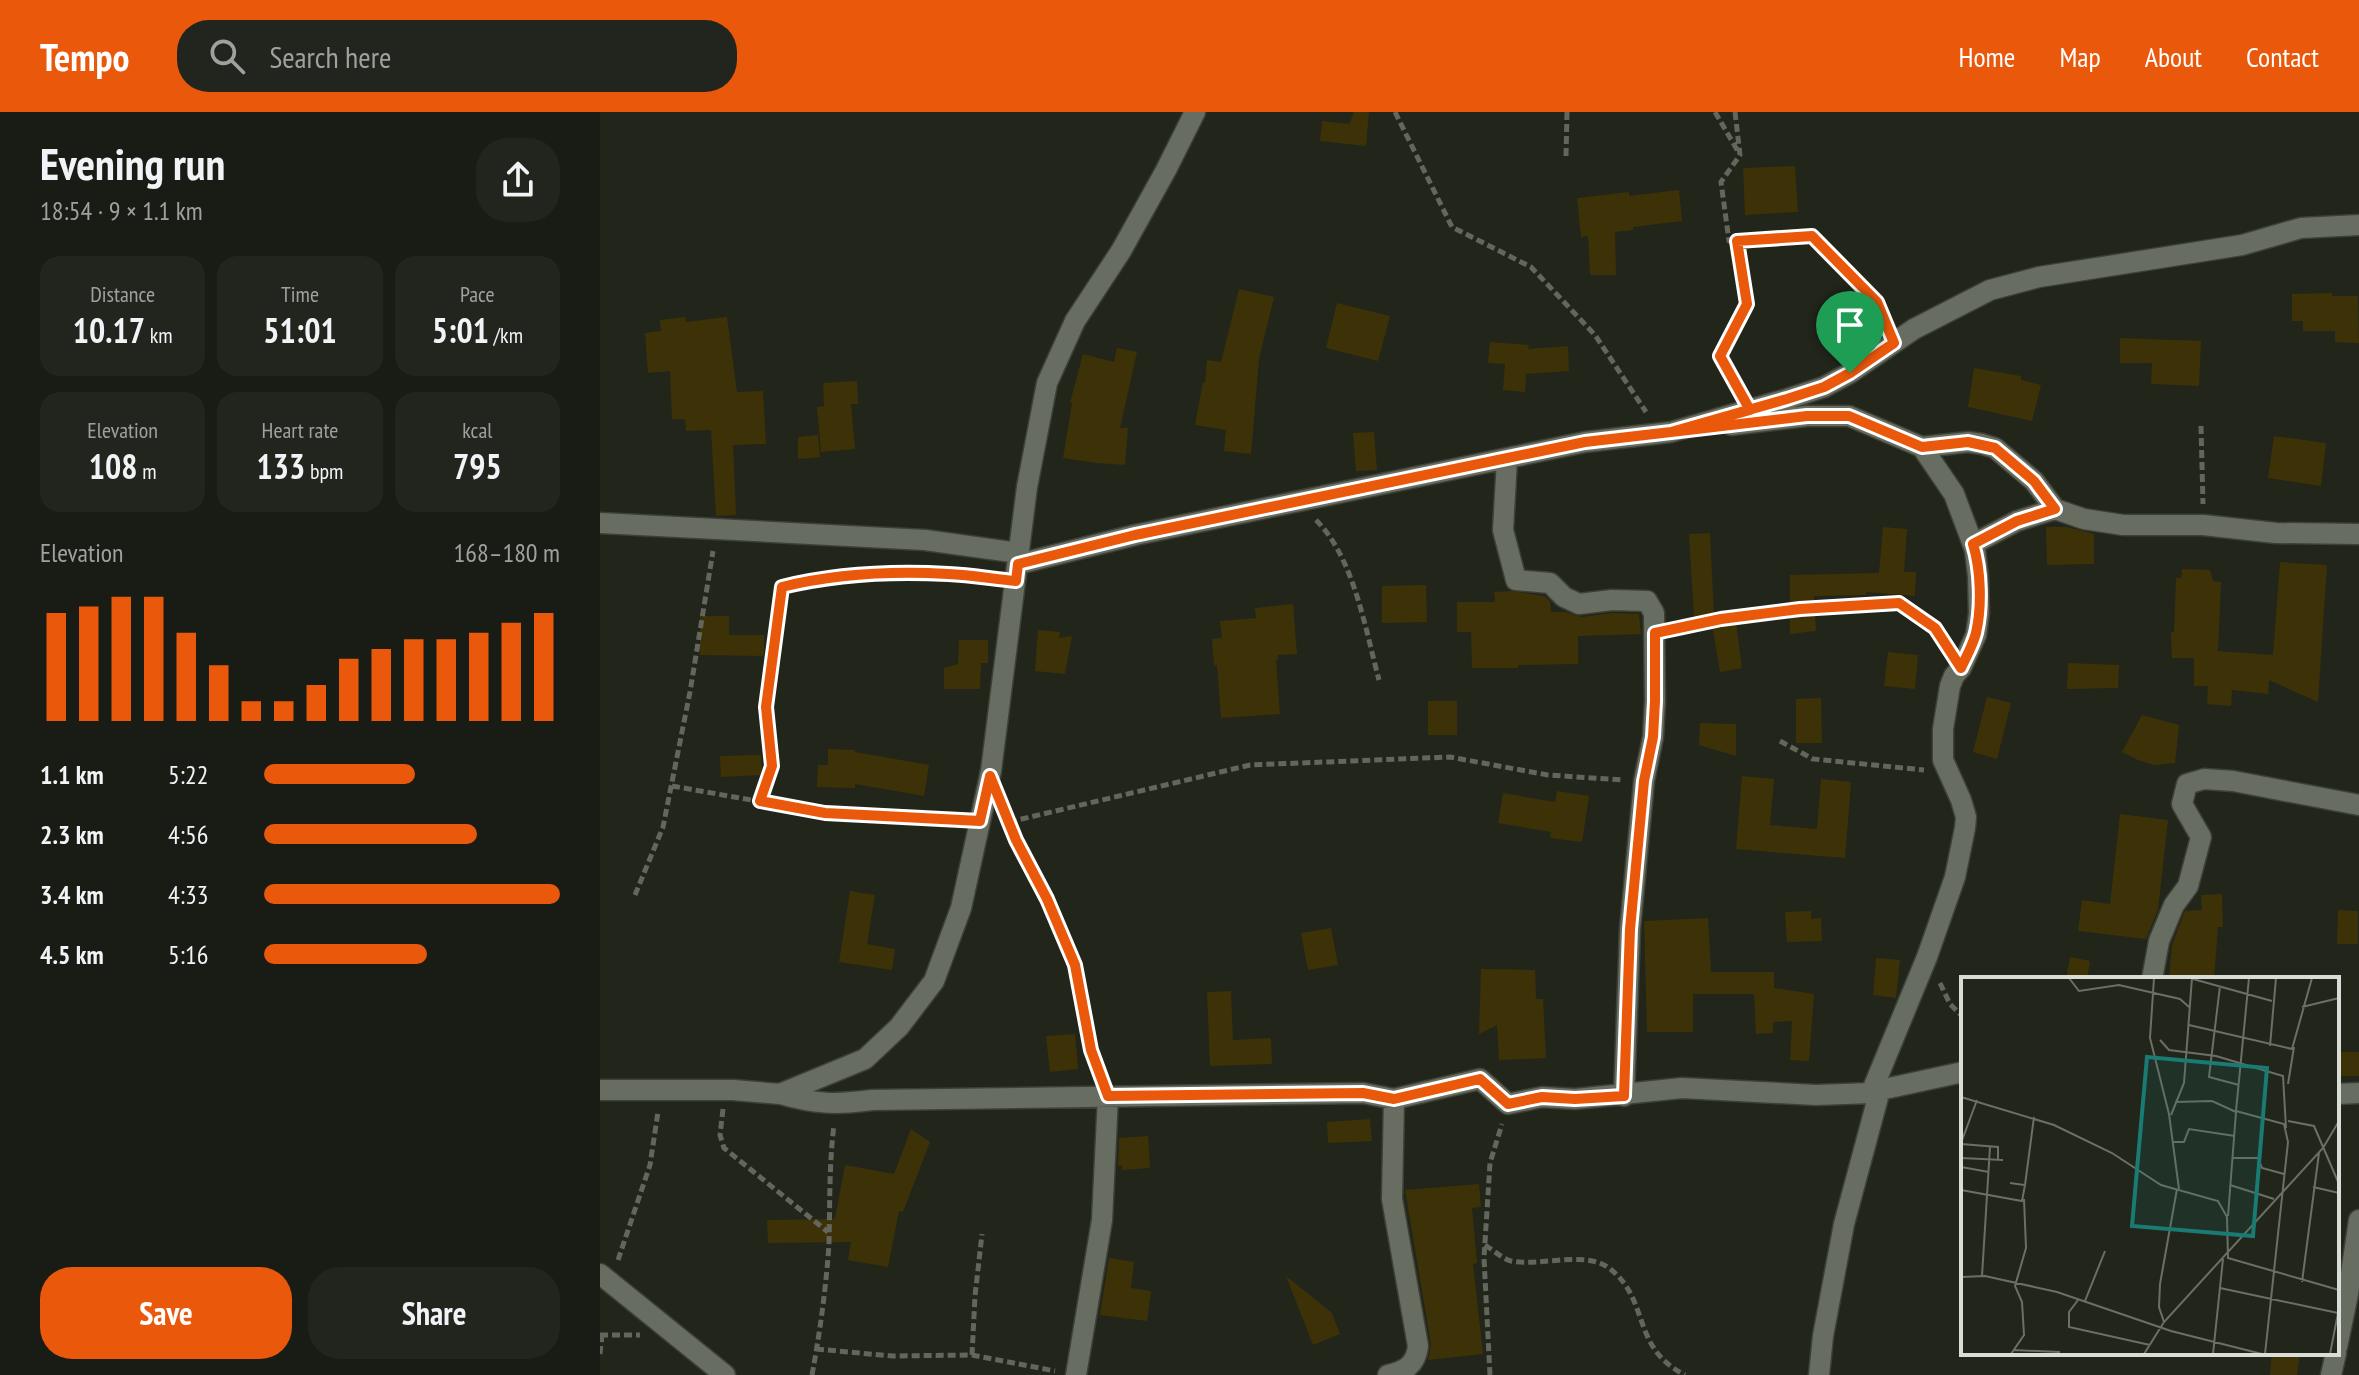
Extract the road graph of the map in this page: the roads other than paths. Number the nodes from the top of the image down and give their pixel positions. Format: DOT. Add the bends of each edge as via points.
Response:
graph roads {
  1 [pos="1195,112"];
  2 [pos="2359,225"];
  3 [pos="1665,432"];
  4 [pos="1922,447"];
  5 [pos="1507,459"];
  6 [pos="2055,509"];
  7 [pos="600,523"];
  8 [pos="2359,534"];
  9 [pos="1973,544"];
  10 [pos="1018,566"];
  11 [pos="2359,805"];
  12 [pos="2152,977"];
  13 [pos="1961,1072"];
  14 [pos="600,1090"];
  15 [pos="1876,1091"];
  16 [pos="2359,1093"];
  17 [pos="780,1094"];
  18 [pos="2339,1094"];
  19 [pos="1108,1096"];
  20 [pos="1624,1096"];
  21 [pos="1394,1099"];
  22 [pos="2359,1220"];
  23 [pos="605,1278"];
  24 [pos="2339,1337"];
  25 [pos="2336,1355"];
  26 [pos="1068,1373"];
  27 [pos="725,1375"];
  28 [pos="1388,1375"];
  29 [pos="1819,1375"];
  30 [pos="2331,1375"];
  1 -- 10 [label="street" via="1121,251 1075,321 1047,383"];
  2 -- 3 [label="street" via="2301,228 2242,245 2039,277 1990,290 1914,329 1824,387"];
  3 -- 4 [label="street" via="1840,415"];
  3 -- 5 [label="street"];
  4 -- 6 [label="street" via="1968,442 1995,448 2034,481"];
  4 -- 9 [label="street" via="1954,494"];
  5 -- 10 [label="street" via="1135,535"];
  5 -- 20 [label="street" via="1503,530 1516,580 1550,583 1579,604 1647,601 1654,613 1653,737 1630,929"];
  6 -- 8 [label="street" via="2123,525"];
  6 -- 9 [label="street"];
  7 -- 10 [label="street" via="925,540"];
  9 -- 15 [label="street" via="1976,635 1950,686 1943,729 1943,760 1961,800 1965,828 1955,877"];
  10 -- 17 [label="street" via="990,776 961,908 934,981 899,1027 865,1059"];
  11 -- 12 [label="street" via="2233,781 2187,784 2182,804 2201,837 2188,886 2159,941"];
  13 -- 15 [label="street"];
  14 -- 17 [label="street"];
  15 -- 20 [label="street" via="1816,1095 1682,1088"];
  15 -- 29 [label="street" via="1844,1224"];
  16 -- 18 [label="street"];
  17 -- 19 [label="street" via="840,1105"];
  19 -- 21 [label="street" via="1363,1093"];
  19 -- 26 [label="street" via="1102,1220"];
  20 -- 21 [label="street" via="1542,1097 1508,1104 1480,1079"];
  21 -- 28 [label="street" via="1392,1199 1418,1346 1412,1365"];
  22 -- 24 [label="street"];
  23 -- 27 [label="street"];
  25 -- 30 [label="street"];
}
